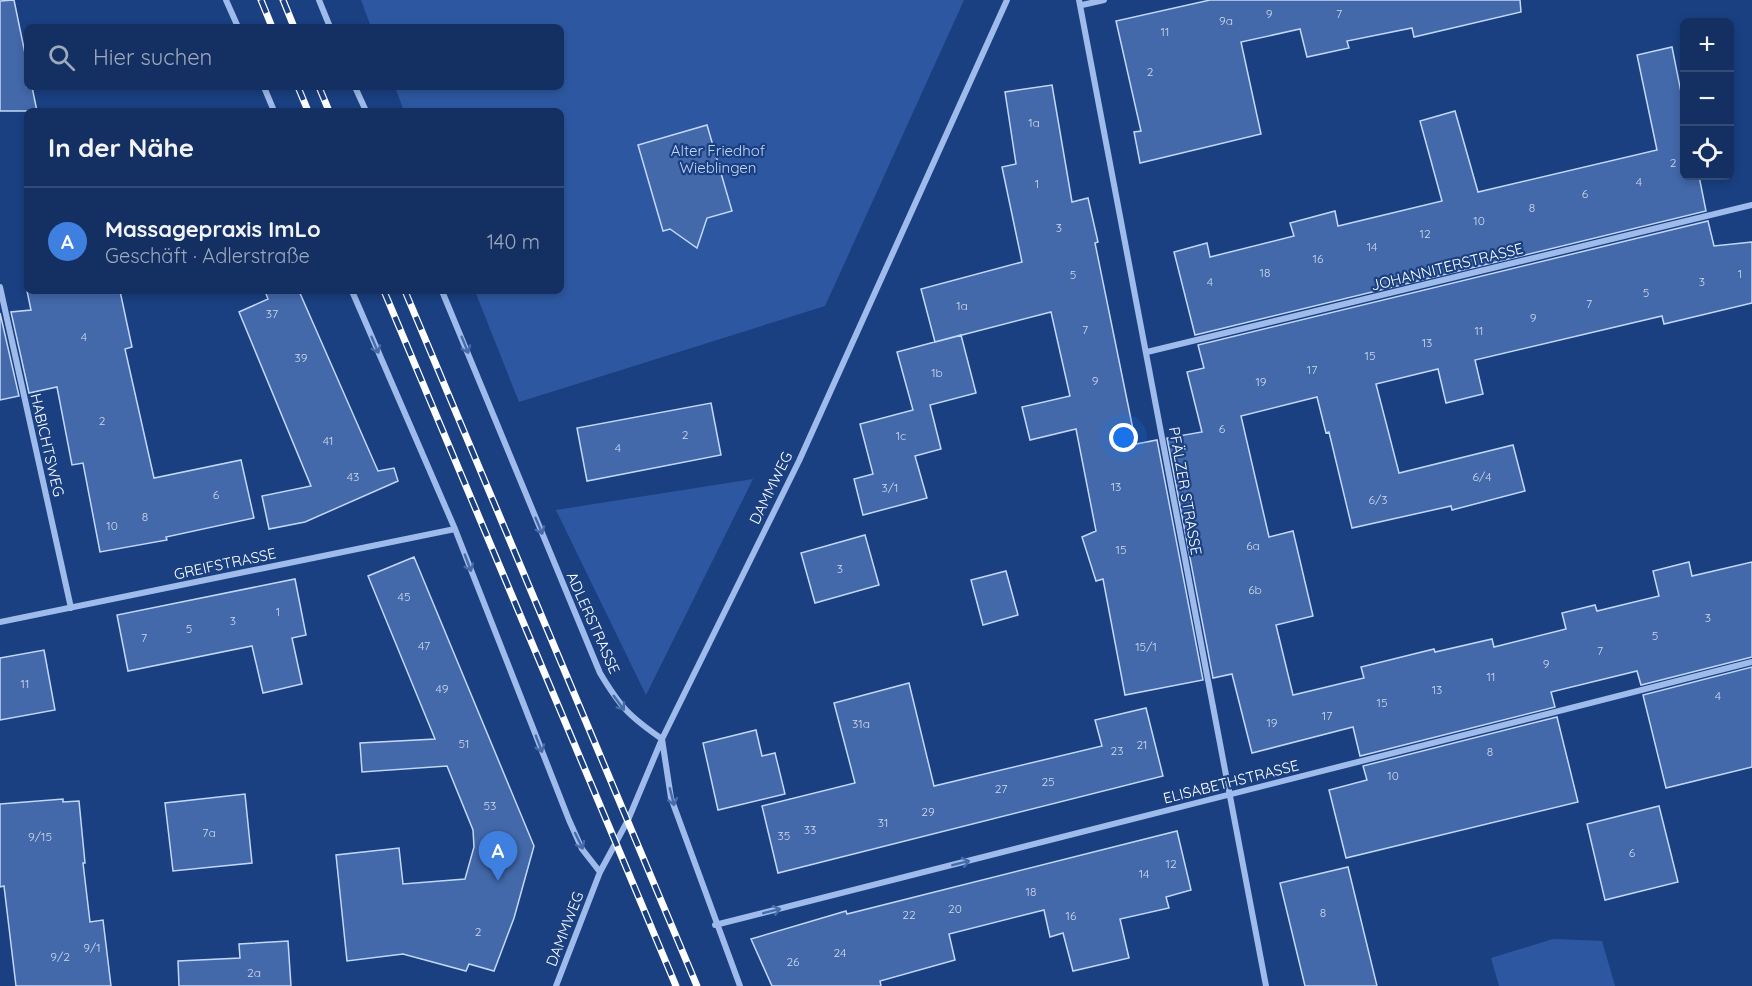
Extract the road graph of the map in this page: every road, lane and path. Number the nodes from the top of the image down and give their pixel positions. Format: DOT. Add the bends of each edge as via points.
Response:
graph roads {
  1 [pos="226,0"];
  2 [pos="319,0"];
  3 [pos="1007,0"];
  4 [pos="1104,0"];
  5 [pos="1081,2"];
  6 [pos="237,24"];
  7 [pos="329,24"];
  8 [pos="265,90"];
  9 [pos="356,90"];
  10 [pos="273,108"];
  11 [pos="365,108"];
  12 [pos="1752,205"];
  13 [pos="0,287"];
  14 [pos="353,294"];
  15 [pos="443,294"];
  16 [pos="1147,352"];
  17 [pos="455,529"];
  18 [pos="71,608"];
  19 [pos="0,622"];
  20 [pos="1752,662"];
  21 [pos="662,739"];
  22 [pos="1228,795"];
  23 [pos="591,861"];
  24 [pos="605,862"];
  25 [pos="600,872"];
  26 [pos="715,926"];
  27 [pos="556,986"];
  28 [pos="740,986"];
  29 [pos="1266,986"];
  1 -- 6 [label="street"];
  2 -- 7 [label="street"];
  3 -- 21 [label="street, DAMMWEG" via="799,460"];
  4 -- 5 [label="street"];
  5 -- 16 [label="street, PFÄLZER STRASSE"];
  8 -- 10 [label="street"];
  9 -- 11 [label="street"];
  12 -- 16 [label="street, JOHANNITERSTRASSE"];
  13 -- 18 [label="street, HABICHTSWEG"];
  14 -- 17 [label="street, one-way"];
  15 -- 21 [label="street, ADLERSTRASSE, one-way" via="600,673 630,717"];
  16 -- 22 [label="street, PFÄLZER STRASSE"];
  17 -- 18 [label="street, GREIFSTRASSE"];
  17 -- 23 [label="street, one-way" via="569,820"];
  18 -- 19 [label="street, GREIFSTRASSE"];
  20 -- 22 [label="street, ELISABETHSTRASSE"];
  21 -- 24 [label="street, DAMMWEG" via="628,820"];
  21 -- 26 [label="street, one-way" via="671,798"];
  26 -- 22 [label="street, ELISABETHSTRASSE, one-way"];
  22 -- 29 [label="street, PFÄLZER STRASSE"];
  23 -- 24 [label="street"];
  23 -- 25 [label="street"];
  24 -- 25 [label="street, DAMMWEG"];
  25 -- 27 [label="street, DAMMWEG"];
  26 -- 28 [label="street"];
}
